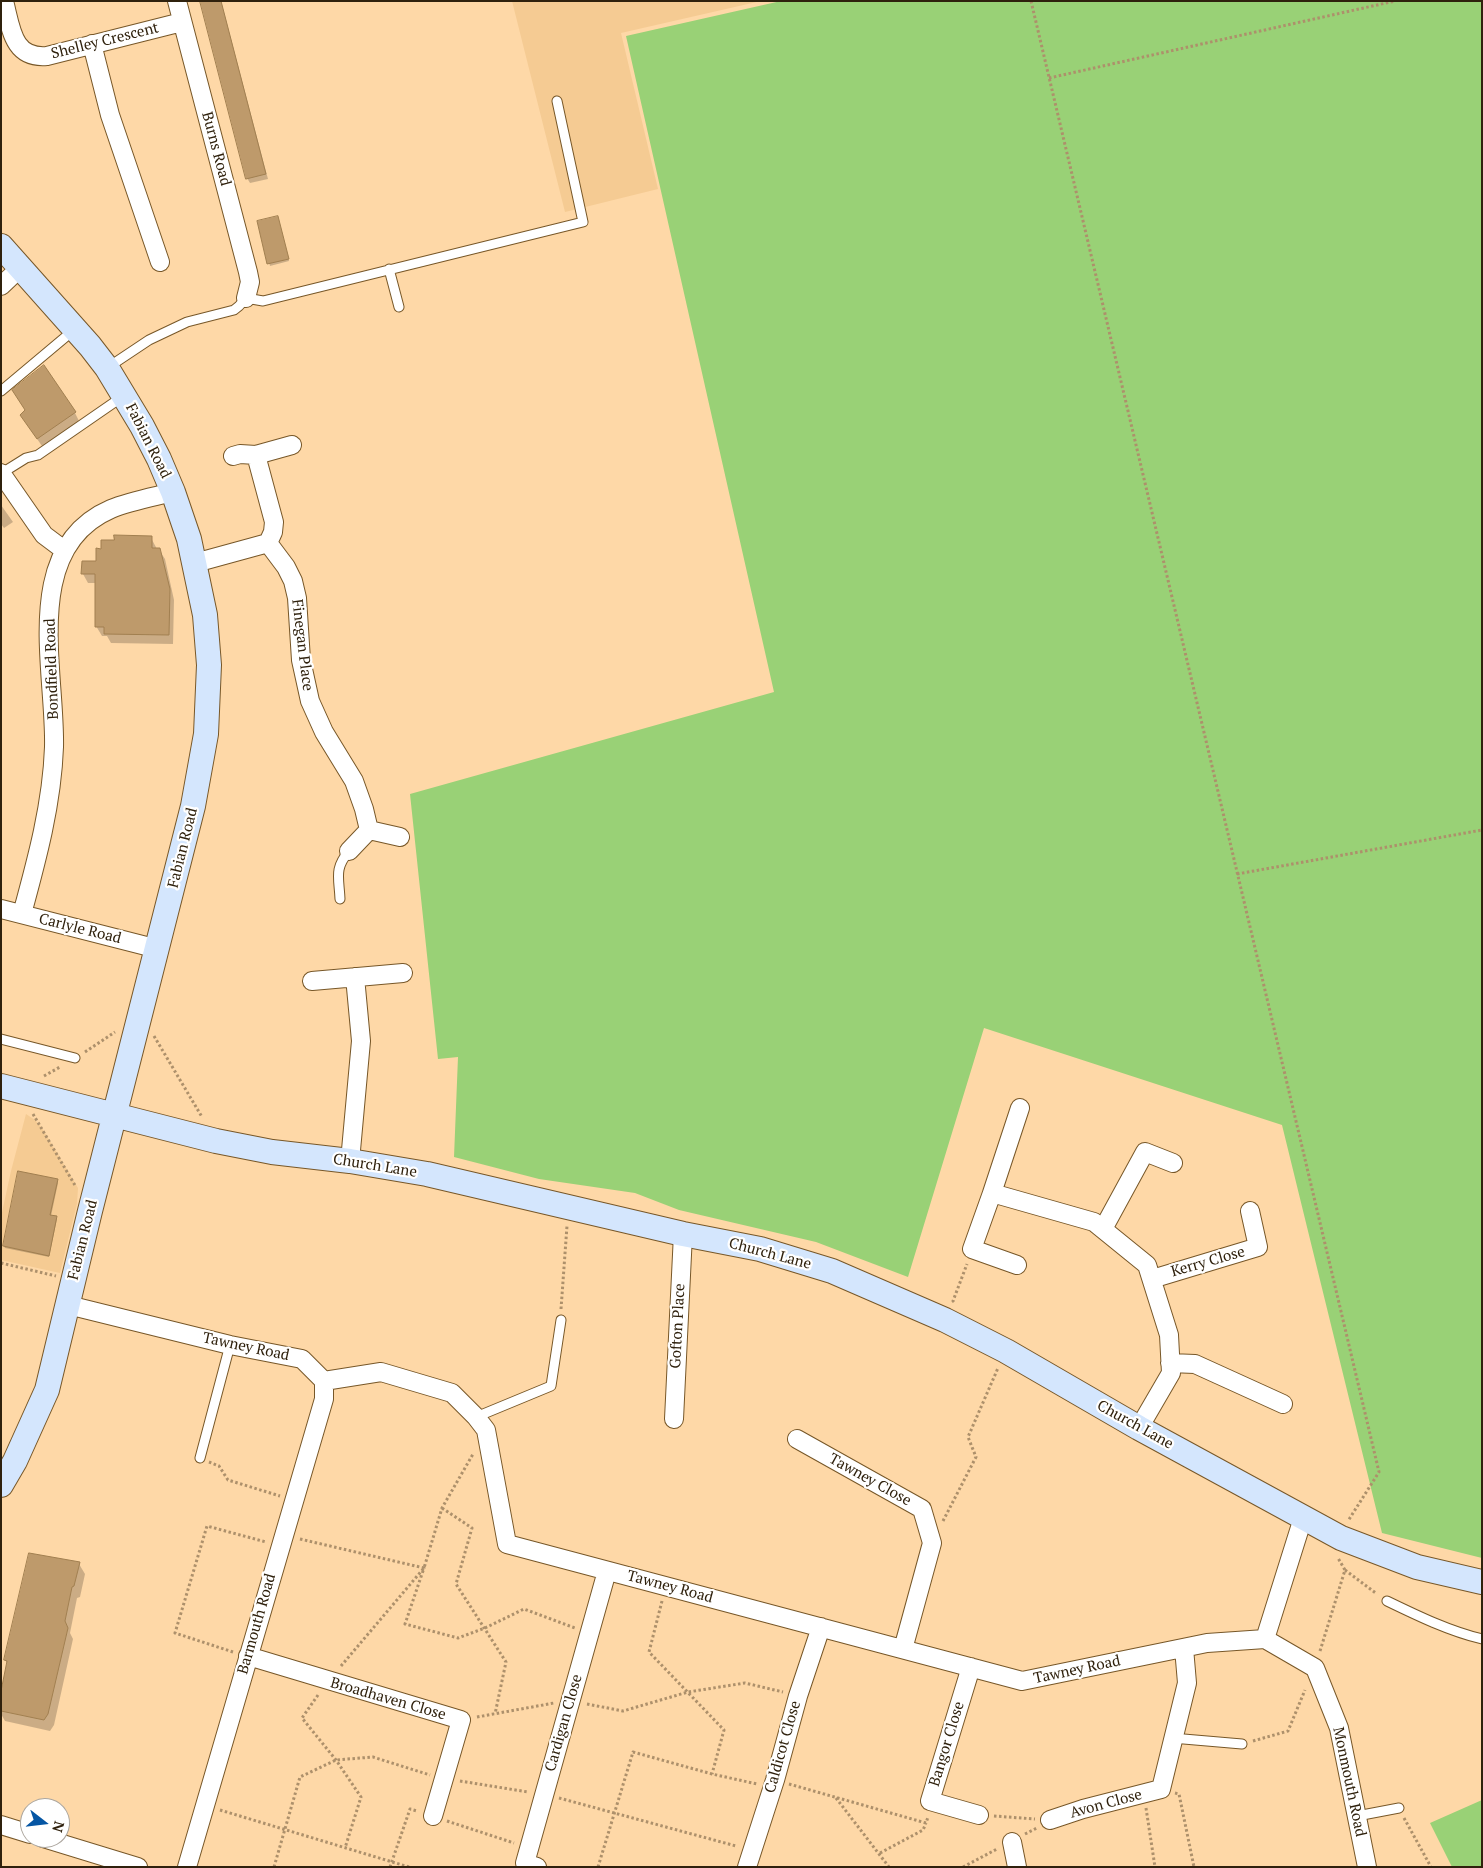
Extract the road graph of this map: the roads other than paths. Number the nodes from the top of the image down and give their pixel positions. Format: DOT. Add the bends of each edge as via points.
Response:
graph roads {
  1 [pos="4,1"];
  2 [pos="177,1"];
  3 [pos="182,22"];
  4 [pos="92,44"];
  5 [pos="557,101"];
  6 [pos="1,246"];
  7 [pos="160,262"];
  8 [pos="20,268"];
  9 [pos="389,270"];
  10 [pos="1,286"];
  11 [pos="246,298"];
  12 [pos="399,306"];
  13 [pos="76,329"];
  14 [pos="106,368"];
  15 [pos="1,391"];
  16 [pos="124,395"];
  17 [pos="292,445"];
  18 [pos="256,455"];
  19 [pos="233,456"];
  20 [pos="2,473"];
  21 [pos="173,492"];
  22 [pos="268,544"];
  23 [pos="64,550"];
  24 [pos="195,563"];
  25 [pos="369,830"];
  26 [pos="400,837"];
  27 [pos="349,852"];
  28 [pos="340,899"];
  29 [pos="1,909"];
  30 [pos="22,914"];
  31 [pos="158,949"];
  32 [pos="404,973"];
  33 [pos="355,977"];
  34 [pos="312,981"];
  35 [pos="1,1039"];
  36 [pos="75,1058"];
  37 [pos="1,1086"];
  38 [pos="1020,1108"];
  39 [pos="116,1116"];
  40 [pos="350,1161"];
  41 [pos="1173,1163"];
  42 [pos="992,1193"];
  43 [pos="1250,1211"];
  44 [pos="1103,1229"];
  45 [pos="683,1234"];
  46 [pos="1017,1265"];
  47 [pos="1152,1279"];
  48 [pos="68,1305"];
  49 [pos="561,1320"];
  50 [pos="230,1345"];
  51 [pos="1170,1363"];
  52 [pos="324,1381"];
  53 [pos="1283,1404"];
  54 [pos="674,1419"];
  55 [pos="481,1424"];
  56 [pos="1139,1428"];
  57 [pos="797,1439"];
  58 [pos="200,1458"];
  59 [pos="1,1485"];
  60 [pos="1303,1518"];
  61 [pos="607,1570"];
  62 [pos="1482,1582"];
  63 [pos="1387,1601"];
  64 [pos="821,1627"];
  65 [pos="1266,1639"];
  66 [pos="1482,1639"];
  67 [pos="1184,1648"];
  68 [pos="903,1649"];
  69 [pos="248,1656"];
  70 [pos="970,1667"];
  71 [pos="1172,1738"];
  72 [pos="1242,1744"];
  73 [pos="1399,1808"];
  74 [pos="979,1815"];
  75 [pos="434,1816"];
  76 [pos="1357,1816"];
  77 [pos="1050,1820"];
  78 [pos="1,1825"];
  79 [pos="20,1831"];
  80 [pos="1012,1842"];
  81 [pos="70,1847"];
  82 [pos="749,1859"];
  83 [pos="126,1865"];
  84 [pos="187,1867"];
  85 [pos="537,1867"];
  86 [pos="1017,1867"];
  87 [pos="1367,1867"];
  1 -- 4 [label="street, Shelley Crescent" via="14,40 31,55 46,56"];
  2 -- 3 [label="street, Burns Road"];
  3 -- 4 [label="street, Shelley Crescent"];
  3 -- 11 [label="street, Burns Road" via="248,272 250,282"];
  4 -- 7 [label="street" via="110,115"];
  5 -- 9 [label="lane" via="583,222"];
  6 -- 8 [label="street, Fabian Road"];
  8 -- 10 [label="street"];
  8 -- 13 [label="street, Fabian Road"];
  9 -- 11 [label="lane" via="263,301"];
  9 -- 12 [label="lane"];
  11 -- 14 [label="lane" via="234,310 187,322 149,340"];
  13 -- 14 [label="street, Fabian Road"];
  13 -- 15 [label="lane"];
  14 -- 16 [label="street, Fabian Road"];
  16 -- 20 [label="lane" via="38,455 26,458"];
  16 -- 21 [label="street, Fabian Road"];
  17 -- 18 [label="street"];
  18 -- 19 [label="street"];
  18 -- 22 [label="street" via="274,522"];
  20 -- 23 [label="street" via="44,535"];
  21 -- 23 [label="street, Bondfield Road" via="111,509 91,521"];
  21 -- 24 [label="street, Fabian Road"];
  22 -- 24 [label="street"];
  22 -- 25 [label="street, Finegan Place" via="293,581 301,660 310,701 324,732 354,781"];
  23 -- 30 [label="street, Bondfield Road" via="55,577 49,616 54,708 51,791"];
  24 -- 31 [label="street, Fabian Road" via="205,615 209,665 206,734 193,806"];
  25 -- 26 [label="street"];
  25 -- 27 [label="street"];
  27 -- 28 [label="lane" via="340,862"];
  29 -- 30 [label="street, Carlyle Road"];
  30 -- 31 [label="street, Carlyle Road"];
  31 -- 39 [label="street, Fabian Road"];
  32 -- 33 [label="street"];
  33 -- 34 [label="street"];
  33 -- 40 [label="street" via="362,1041"];
  35 -- 36 [label="lane"];
  37 -- 39 [label="street, Church Lane"];
  38 -- 42 [label="street"];
  39 -- 40 [label="street, Church Lane" via="272,1152"];
  39 -- 48 [label="street, Fabian Road"];
  40 -- 45 [label="street, Church Lane" via="427,1174"];
  41 -- 44 [label="street" via="1146,1152"];
  42 -- 44 [label="street" via="1094,1222"];
  42 -- 46 [label="street" via="972,1249"];
  43 -- 47 [label="street, Kerry Close" via="1258,1247"];
  44 -- 47 [label="street" via="1147,1265"];
  45 -- 54 [label="street, Gofton Place"];
  45 -- 56 [label="street, Church Lane" via="760,1249 832,1271 945,1320 1006,1351"];
  47 -- 51 [label="street" via="1169,1334"];
  48 -- 50 [label="street, Tawney Road"];
  48 -- 59 [label="street, Fabian Road" via="47,1390"];
  49 -- 55 [label="lane" via="551,1386"];
  50 -- 52 [label="street, Tawney Road" via="302,1359"];
  50 -- 58 [label="lane"];
  51 -- 53 [label="street" via="1195,1364"];
  51 -- 56 [label="street" via="1171,1373"];
  52 -- 55 [label="street" via="381,1372 452,1393"];
  52 -- 69 [label="street, Barmouth Road" via="324,1399"];
  55 -- 61 [label="street, Tawney Road" via="507,1544"];
  56 -- 60 [label="street, Church Lane"];
  57 -- 68 [label="street, Tawney Close" via="922,1509 932,1543"];
  60 -- 62 [label="street, Church Lane" via="1341,1538 1417,1567"];
  60 -- 65 [label="street"];
  61 -- 64 [label="street, Tawney Road"];
  61 -- 85 [label="street, Cardigan Close" via="525,1863"];
  63 -- 66 [label="lane" via="1427,1620"];
  64 -- 68 [label="street, Tawney Road"];
  64 -- 82 [label="street, Caldicot Close"];
  65 -- 67 [label="street, Tawney Road"];
  65 -- 76 [label="street, Monmouth Road" via="1315,1668 1339,1728"];
  67 -- 70 [label="street, Tawney Road" via="1022,1681"];
  67 -- 71 [label="street" via="1187,1684"];
  68 -- 70 [label="street, Tawney Road"];
  69 -- 75 [label="street, Broadhaven Close" via="461,1720"];
  69 -- 84 [label="street, Barmouth Road"];
  70 -- 74 [label="street, Bangor Close" via="930,1801"];
  71 -- 72 [label="lane"];
  71 -- 77 [label="street, Avon Close" via="1161,1789"];
  73 -- 76 [label="lane"];
  76 -- 87 [label="street, Monmouth Road"];
  78 -- 79 [label="street"];
  80 -- 86 [label="street"];
  81 -- 83 [label="street"];
}
